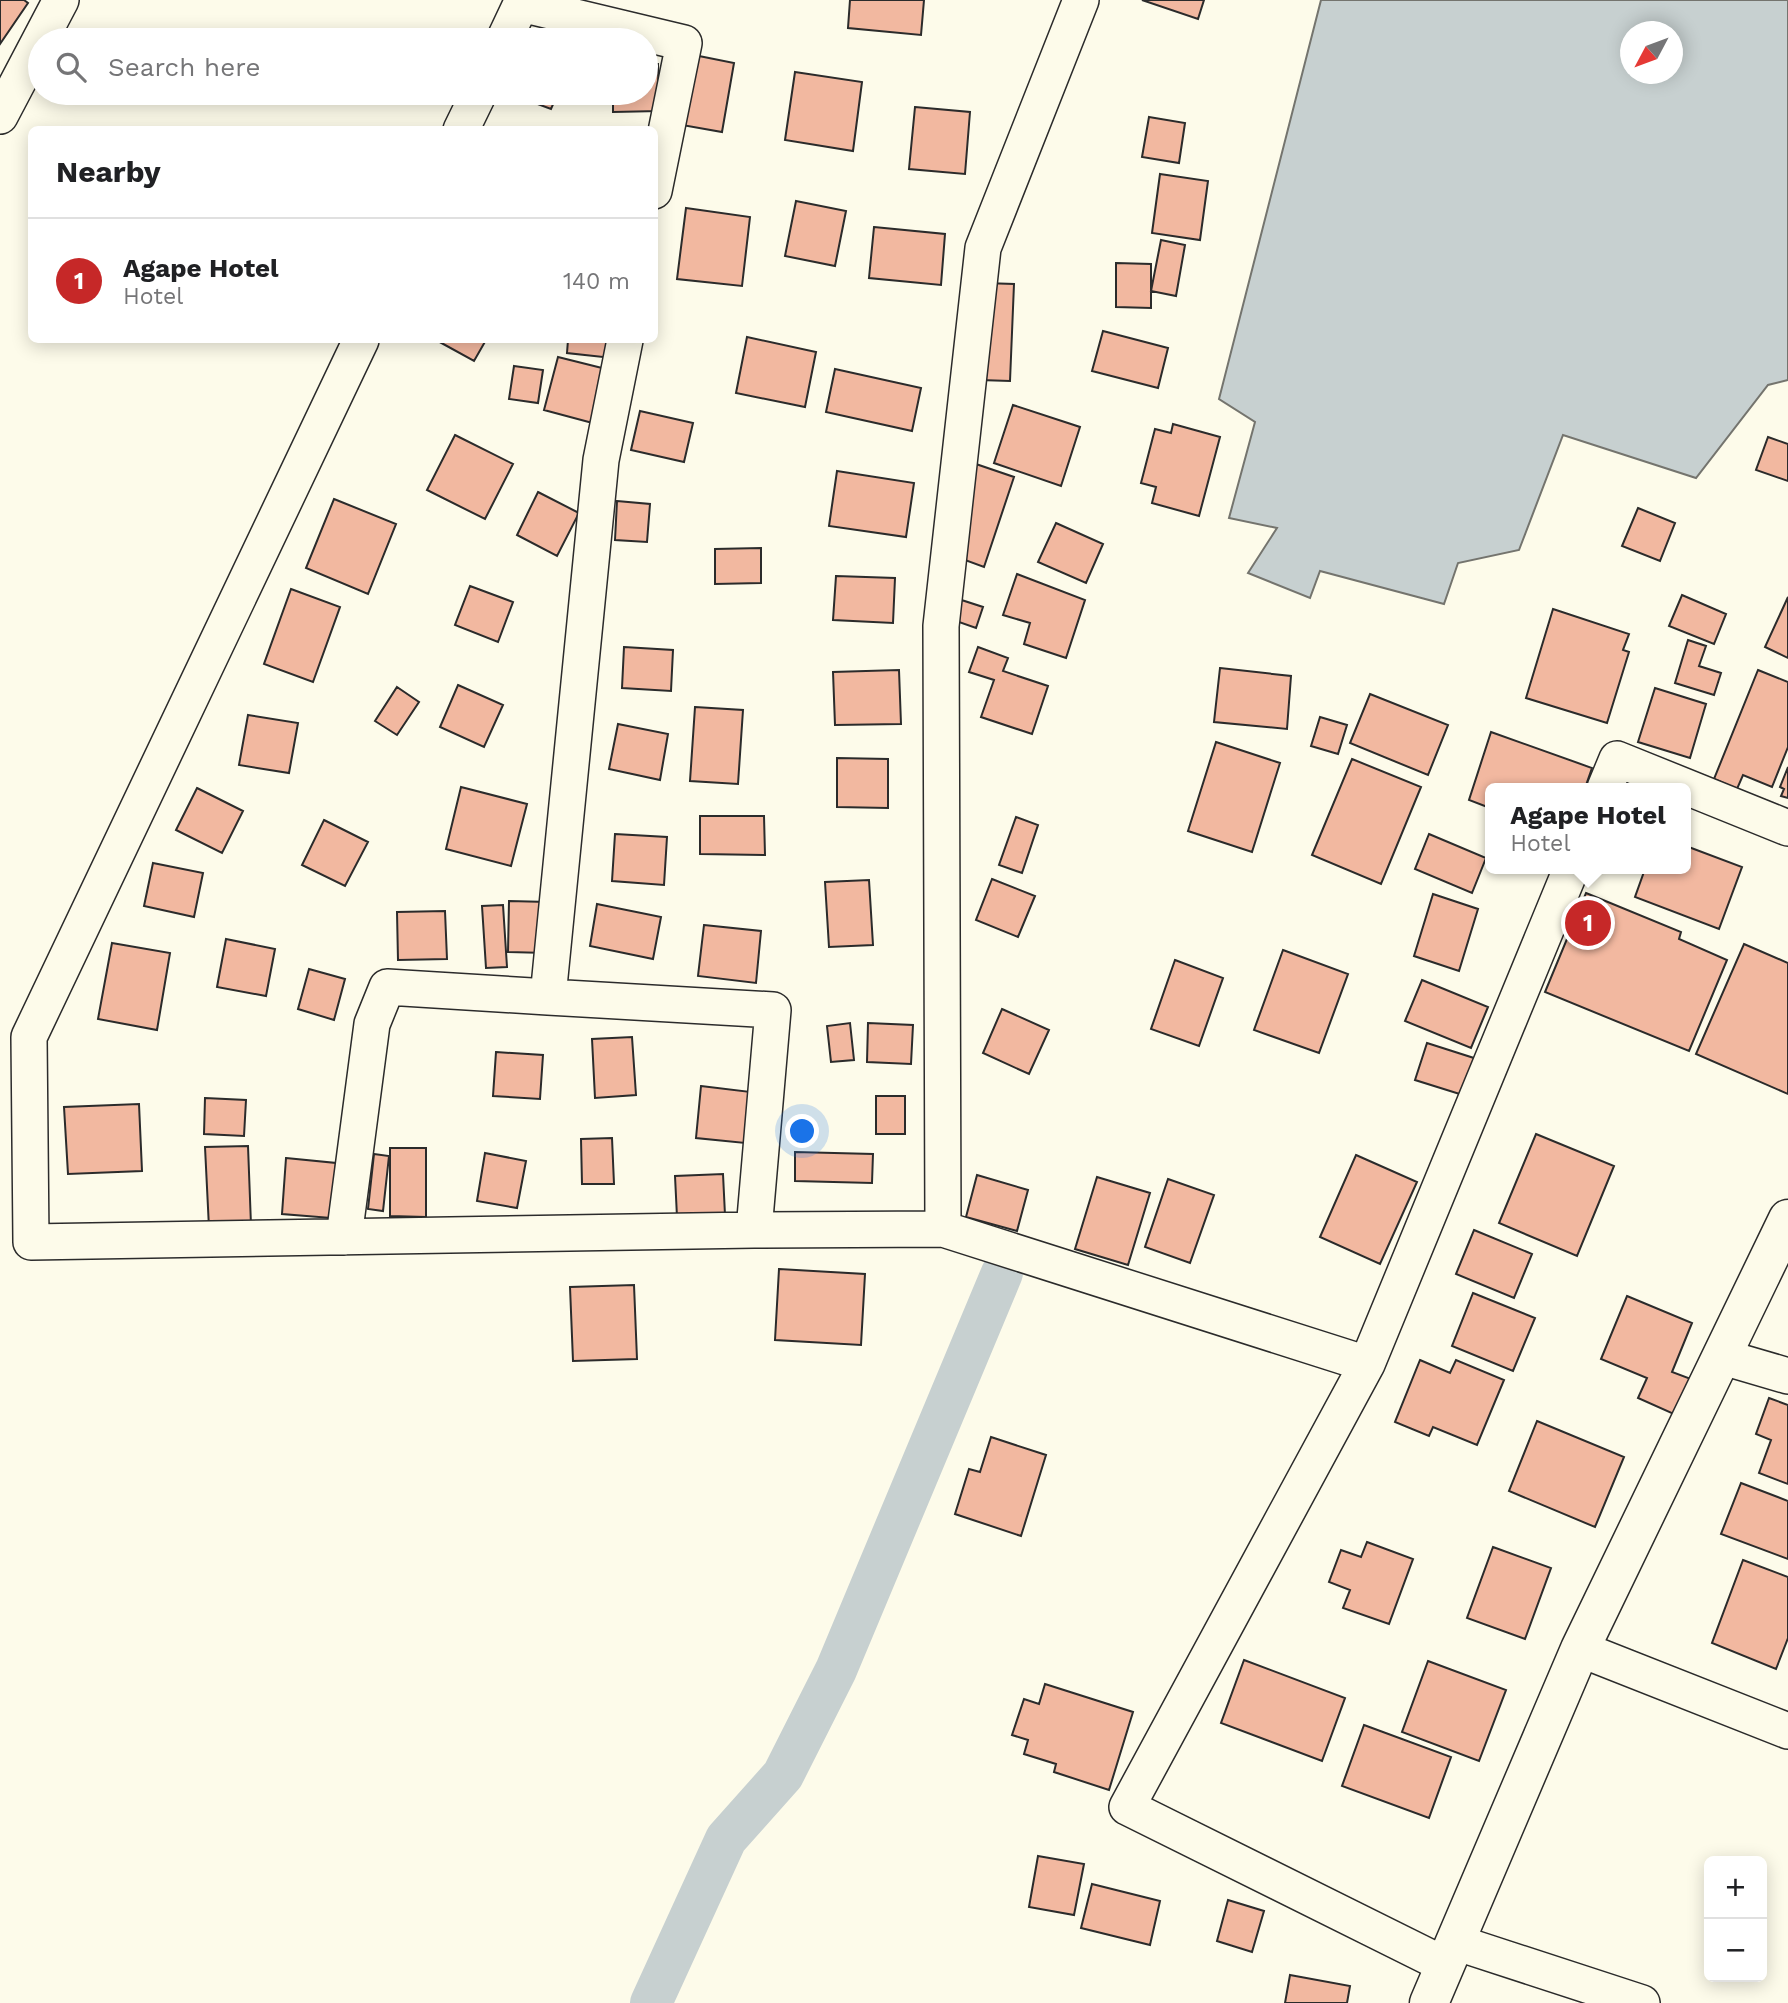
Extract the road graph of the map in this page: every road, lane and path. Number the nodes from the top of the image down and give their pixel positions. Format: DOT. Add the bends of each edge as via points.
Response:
graph roads {
  1 [pos="61,0"];
  2 [pos="1081,0"];
  3 [pos="522,2"];
  4 [pos="46,28"];
  5 [pos="510,28"];
  6 [pos="625,28"];
  7 [pos="658,36"];
  8 [pos="28,63"];
  9 [pos="473,105"];
  10 [pos="0,116"];
  11 [pos="463,126"];
  12 [pos="658,171"];
  13 [pos="360,343"];
  14 [pos="624,343"];
  15 [pos="1607,783"];
  16 [pos="1675,783"];
  17 [pos="1691,789"];
  18 [pos="1788,828"];
  19 [pos="1570,874"];
  20 [pos="548,997"];
  21 [pos="1788,1219"];
  22 [pos="943,1229"];
  23 [pos="754,1230"];
  24 [pos="344,1237"];
  25 [pos="1723,1357"];
  26 [pos="1367,1364"];
  27 [pos="1788,1376"];
  28 [pos="1580,1649"];
  29 [pos="1788,1731"];
  30 [pos="1450,1954"];
  31 [pos="1429,2003"];
  32 [pos="1642,2003"];
  1 -- 4 [label="street"];
  2 -- 22 [label="street" via="983,248 941,626"];
  3 -- 5 [label="street"];
  3 -- 6 [label="street"];
  7 -- 12 [label="street" via="684,43"];
  8 -- 10 [label="street"];
  9 -- 11 [label="street"];
  13 -- 24 [label="street" via="29,1037 31,1242"];
  14 -- 20 [label="street" via="601,460"];
  15 -- 16 [label="street" via="1617,760"];
  17 -- 18 [label="street"];
  19 -- 26 [label="street"];
  20 -- 23 [label="street" via="773,1010"];
  20 -- 24 [label="street" via="387,987 372,1024"];
  21 -- 25 [label="street"];
  22 -- 23 [label="street"];
  22 -- 26 [label="street"];
  23 -- 24 [label="street"];
  25 -- 27 [label="street"];
  25 -- 28 [label="street"];
  26 -- 30 [label="street" via="1128,1807"];
  28 -- 29 [label="street"];
  28 -- 30 [label="street"];
  30 -- 31 [label="street"];
  30 -- 32 [label="street"];
}
